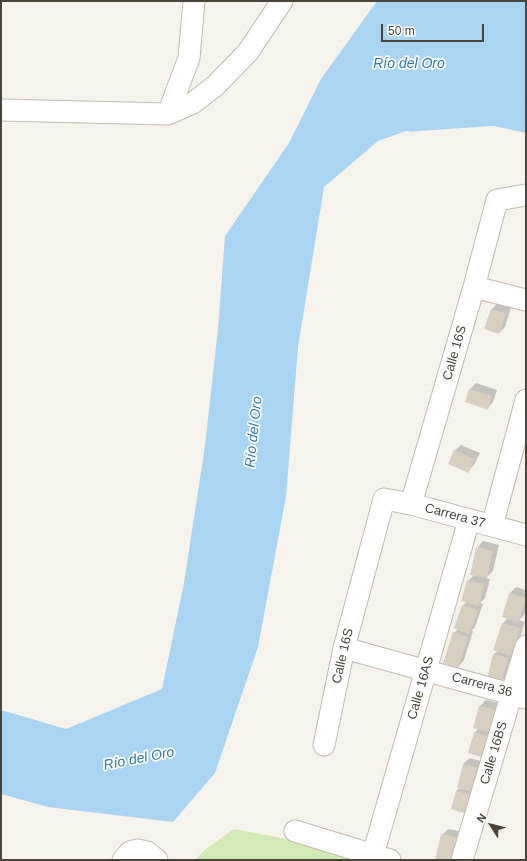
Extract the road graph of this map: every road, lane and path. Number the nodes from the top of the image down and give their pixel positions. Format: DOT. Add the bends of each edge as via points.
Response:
graph roads {
  1 [pos="194,1"];
  2 [pos="282,1"];
  3 [pos="1,110"];
  4 [pos="168,114"];
  5 [pos="526,196"];
  6 [pos="474,287"];
  7 [pos="526,300"];
  8 [pos="526,400"];
  9 [pos="384,499"];
  10 [pos="411,504"];
  11 [pos="469,520"];
  12 [pos="492,526"];
  13 [pos="526,535"];
  14 [pos="526,646"];
  15 [pos="344,648"];
  16 [pos="426,671"];
  17 [pos="519,696"];
  18 [pos="324,745"];
  19 [pos="295,831"];
  20 [pos="382,858"];
  21 [pos="123,860"];
  22 [pos="157,860"];
  23 [pos="462,860"];
  1 -- 4 [label="street" via="189,58"];
  2 -- 4 [label="street" via="248,52 215,86 194,103"];
  3 -- 4 [label="street"];
  5 -- 6 [label="street, Calle 16S" via="497,200"];
  6 -- 7 [label="street"];
  6 -- 10 [label="street, Calle 16S"];
  8 -- 12 [label="street"];
  9 -- 10 [label="street, Carrera 37"];
  9 -- 15 [label="street, Calle 16S"];
  10 -- 11 [label="street, Carrera 37"];
  11 -- 12 [label="street, Carrera 37"];
  11 -- 16 [label="street, Calle 16AS"];
  12 -- 13 [label="street, Carrera 37"];
  14 -- 17 [label="street, Calle 16BS"];
  15 -- 16 [label="street, Carrera 36"];
  15 -- 18 [label="street, Calle 16S"];
  16 -- 17 [label="street, Carrera 36"];
  16 -- 20 [label="street, Calle 16AS"];
  17 -- 23 [label="street, Calle 16BS"];
  19 -- 20 [label="street"];
  21 -- 22 [label="street" via="130,852 138,850 147,852"];
}
